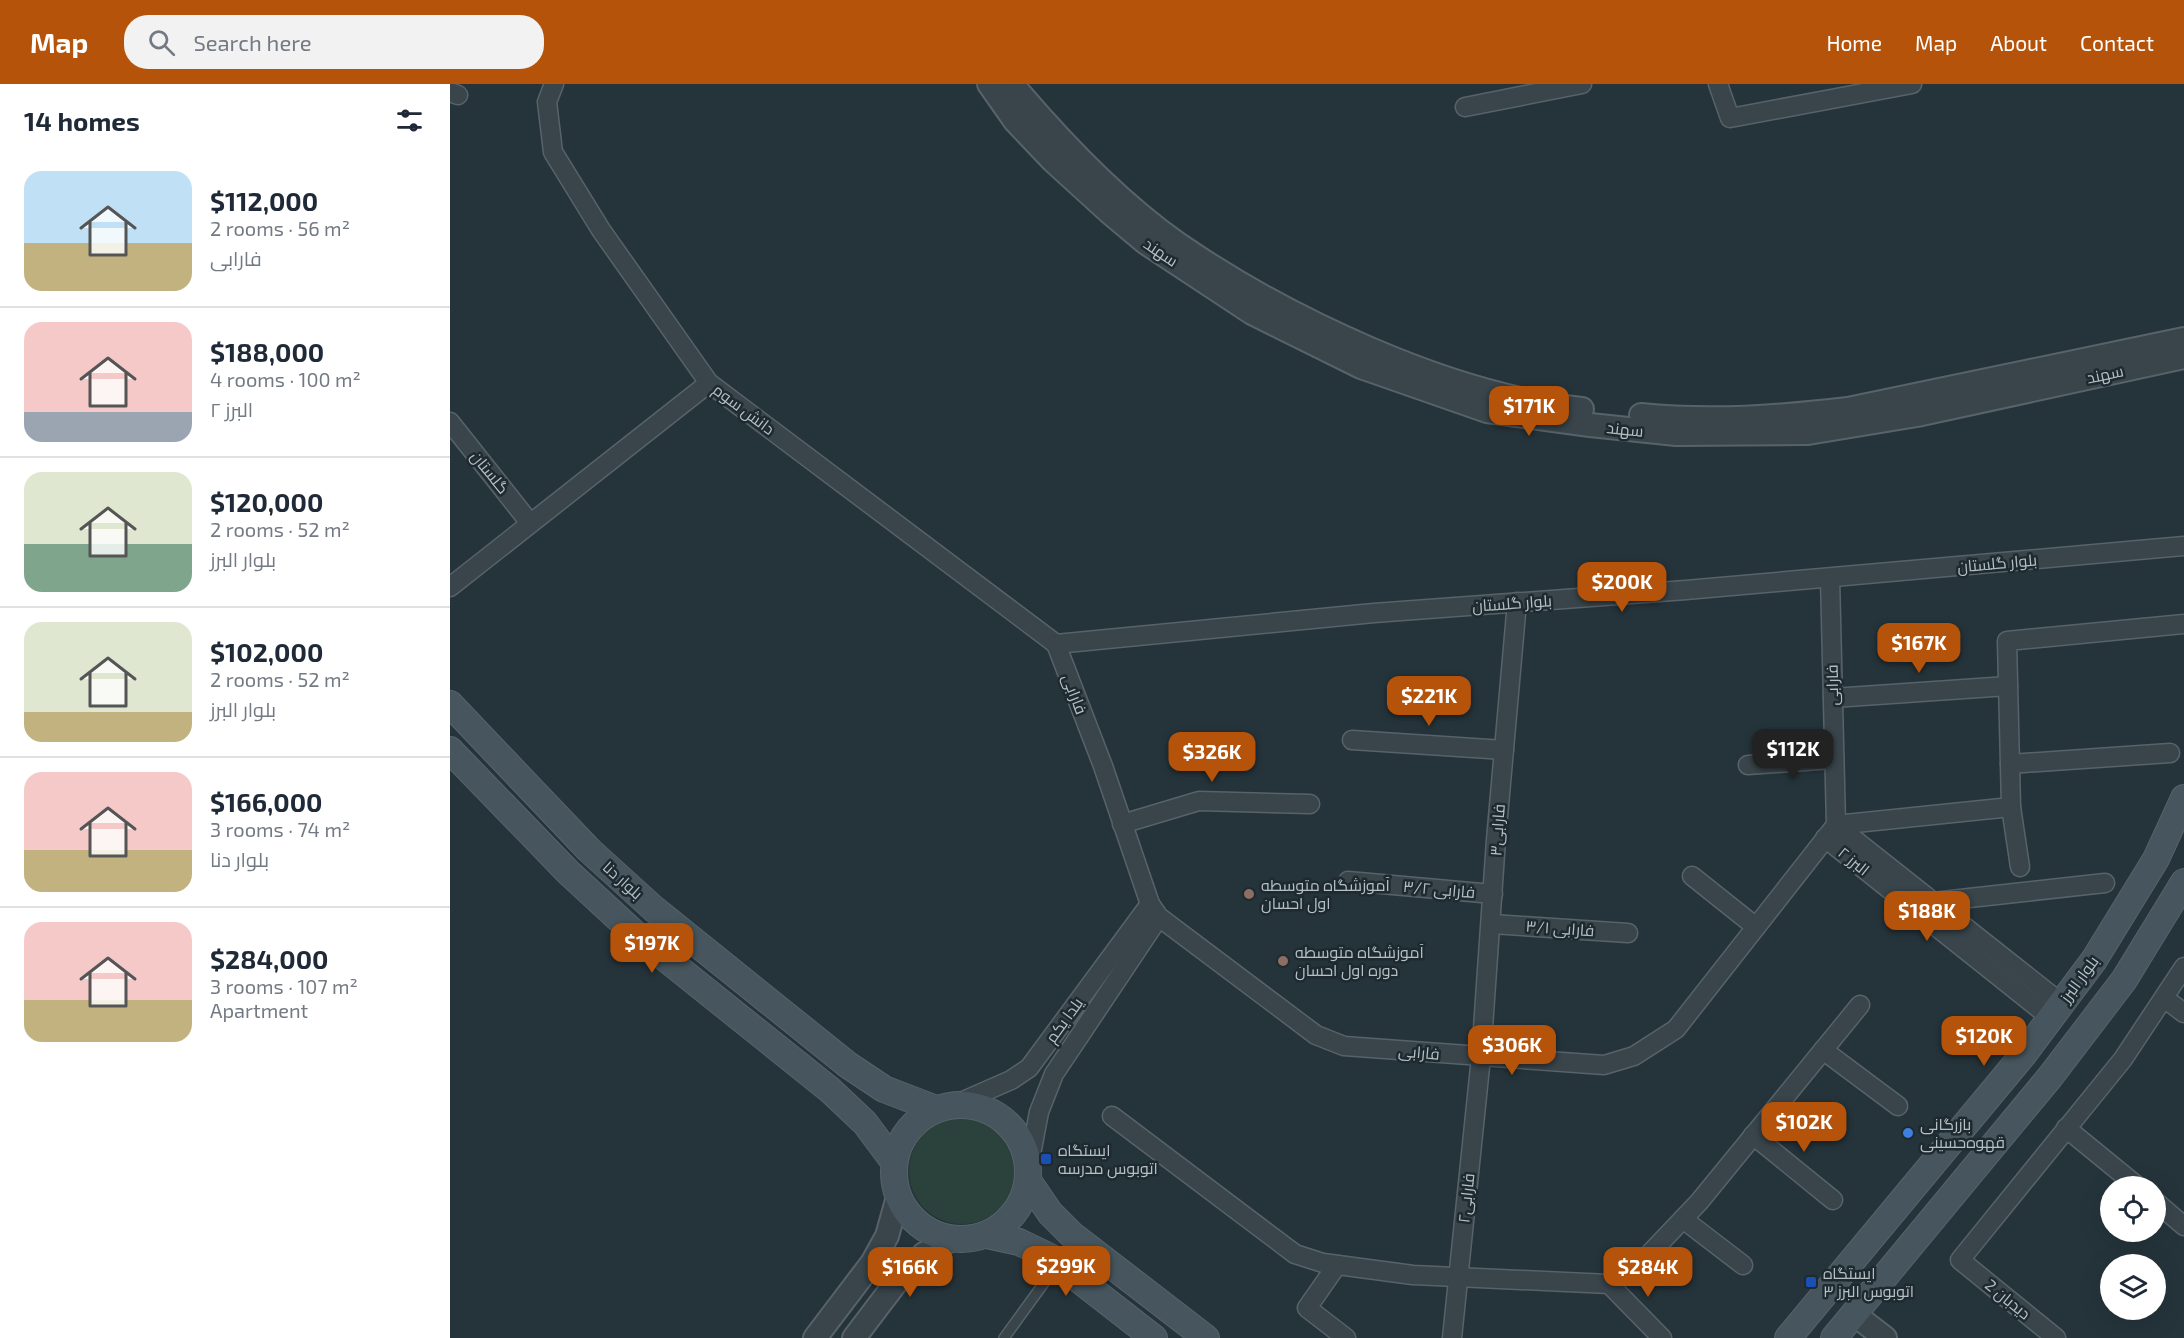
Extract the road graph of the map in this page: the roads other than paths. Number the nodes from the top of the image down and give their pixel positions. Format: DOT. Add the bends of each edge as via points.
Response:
graph roads {
  1 [pos="554,84"];
  2 [pos="988,84"];
  3 [pos="1012,84"];
  4 [pos="1582,84"];
  5 [pos="1718,84"];
  6 [pos="1912,84"];
  7 [pos="1465,107"];
  8 [pos="2184,339"];
  9 [pos="2184,357"];
  10 [pos="709,383"];
  11 [pos="450,422"];
  12 [pos="530,522"];
  13 [pos="2184,546"];
  14 [pos="1830,578"];
  15 [pos="450,587"];
  16 [pos="1517,603"];
  17 [pos="2184,624"];
  18 [pos="1056,644"];
  19 [pos="2008,686"];
  20 [pos="1833,698"];
  21 [pos="450,704"];
  22 [pos="1352,740"];
  23 [pos="450,750"];
  24 [pos="1504,750"];
  25 [pos="2170,753"];
  26 [pos="1834,759"];
  27 [pos="2010,764"];
  28 [pos="1748,765"];
  29 [pos="2184,798"];
  30 [pos="1310,804"];
  31 [pos="2011,807"];
  32 [pos="1122,824"];
  33 [pos="1831,832"];
  34 [pos="2020,867"];
  35 [pos="1692,876"];
  36 [pos="1348,881"];
  37 [pos="2184,882"];
  38 [pos="2105,883"];
  39 [pos="1493,894"];
  40 [pos="1933,902"];
  41 [pos="1154,910"];
  42 [pos="1492,924"];
  43 [pos="1756,927"];
  44 [pos="1628,933"];
  45 [pos="2184,967"];
  46 [pos="2164,998"];
  47 [pos="1860,1005"];
  48 [pos="2056,1011"];
  49 [pos="2184,1013"];
  50 [pos="1823,1050"];
  51 [pos="1481,1057"];
  52 [pos="1898,1106"];
  53 [pos="945,1107"];
  54 [pos="1112,1116"];
  55 [pos="2066,1128"];
  56 [pos="1753,1135"];
  57 [pos="894,1162"];
  58 [pos="1029,1173"];
  59 [pos="2125,1176"];
  60 [pos="898,1197"];
  61 [pos="1833,1200"];
  62 [pos="2166,1211"];
  63 [pos="1683,1219"];
  64 [pos="2184,1226"];
  65 [pos="987,1235"];
  66 [pos="952,1239"];
  67 [pos="1058,1263"];
  68 [pos="1337,1265"];
  69 [pos="1743,1265"];
  70 [pos="1457,1277"];
  71 [pos="1609,1284"];
  72 [pos="1854,1314"];
  73 [pos="814,1338"];
  74 [pos="854,1338"];
  75 [pos="1004,1338"];
  76 [pos="1154,1338"];
  77 [pos="1206,1338"];
  78 [pos="1346,1338"];
  79 [pos="1452,1338"];
  80 [pos="1662,1338"];
  81 [pos="1788,1338"];
  82 [pos="1834,1338"];
  83 [pos="1885,1338"];
  84 [pos="2056,1338"];
  1 -- 10 [label="street, دانش سوم" via="548,102 553,152 601,230"];
  2 -- 9 [label="street, سهند" via="1015,121 1109,212 1146,243 1252,314 1361,367 1487,411 1676,434 1808,433 1917,415"];
  3 -- 8 [label="street, سهند" via="1061,142 1128,202 1177,243 1266,299 1395,359 1492,391 1566,408 1668,418 1799,416"];
  4 -- 7 [label="street"];
  5 -- 6 [label="street" via="1730,118"];
  10 -- 12 [label="street"];
  10 -- 18 [label="street, دانش سوم"];
  11 -- 12 [label="street, گلستان"];
  12 -- 15 [label="street"];
  13 -- 14 [label="street, بلوار گلستان"];
  14 -- 16 [label="street, بلوار گلستان"];
  14 -- 20 [label="street, فارابی"];
  16 -- 18 [label="street, بلوار گلستان"];
  16 -- 24 [label="street, فارابی۳"];
  17 -- 19 [label="street" via="2007,641"];
  18 -- 32 [label="street, فارابی"];
  19 -- 20 [label="street"];
  19 -- 27 [label="street"];
  20 -- 26 [label="street, فارابی"];
  21 -- 53 [label="main road, بلوار دنا" via="589,850 654,909 848,1065 884,1089"];
  22 -- 24 [label="street"];
  23 -- 57 [label="main road, بلوار دنا" via="568,872 634,933 830,1090 865,1123"];
  24 -- 39 [label="street, فارابی۳"];
  25 -- 27 [label="street"];
  26 -- 28 [label="street"];
  26 -- 33 [label="street, فارابی"];
  27 -- 31 [label="street"];
  29 -- 48 [label="main road, بلوار البرز" via="2156,859 2094,960"];
  30 -- 32 [label="street" via="1199,801"];
  31 -- 33 [label="street"];
  31 -- 34 [label="street"];
  32 -- 41 [label="street, فارابی"];
  33 -- 40 [label="street, البرز ۲"];
  33 -- 43 [label="street, فارابی"];
  33 -- 48 [label="street, البرز ۲"];
  35 -- 43 [label="street"];
  36 -- 39 [label="street, فارابی ۳/۲"];
  37 -- 72 [label="main road" via="2124,980 2084,1033"];
  38 -- 40 [label="street"];
  39 -- 42 [label="street, فارابی۳"];
  40 -- 48 [label="street, البرز ۲"];
  41 -- 51 [label="street, فارابی" via="1316,1035 1344,1046"];
  41 -- 53 [label="street, یلدا یکم" via="1029,1068 1011,1080"];
  41 -- 58 [label="street, یلدا یکم" via="1054,1074 1039,1112"];
  42 -- 44 [label="street, فارابی ۳/۱"];
  42 -- 51 [label="street, فارابی۳"];
  43 -- 51 [label="street, فارابی" via="1676,1029 1634,1056 1604,1065"];
  45 -- 46 [label="street"];
  46 -- 49 [label="street"];
  46 -- 55 [label="street" via="2123,1059"];
  47 -- 50 [label="street"];
  48 -- 81 [label="main road, بلوار البرز"];
  50 -- 52 [label="street"];
  50 -- 56 [label="street"];
  51 -- 70 [label="street, فارابی۲"];
  53 -- 57 [label="main road" via="921,1118 908,1130"];
  53 -- 58 [label="main road" via="975,1106 1003,1120 1023,1144"];
  54 -- 68 [label="street" via="1295,1254"];
  55 -- 59 [label="street"];
  55 -- 84 [label="street, دیدبان 2" via="1960,1260"];
  56 -- 61 [label="street"];
  56 -- 63 [label="street"];
  57 -- 60 [label="main road"];
  58 -- 65 [label="main road" via="1024,1199 1015,1214"];
  58 -- 77 [label="main road" via="1050,1213 1071,1234"];
  60 -- 66 [label="main road" via="919,1225"];
  60 -- 73 [label="street" via="887,1236 872,1263"];
  62 -- 64 [label="street"];
  63 -- 69 [label="street"];
  63 -- 71 [label="street" via="1639,1265"];
  65 -- 66 [label="main road" via="970,1240"];
  65 -- 67 [label="main road" via="1019,1242"];
  66 -- 74 [label="street" via="924,1254 898,1280"];
  67 -- 75 [label="lane"];
  67 -- 76 [label="main road"];
  68 -- 70 [label="street"];
  68 -- 78 [label="street" via="1307,1308"];
  70 -- 71 [label="street"];
  70 -- 79 [label="street, فارابی۲"];
  71 -- 80 [label="street"];
  72 -- 82 [label="main road"];
  72 -- 83 [label="street"];
}
